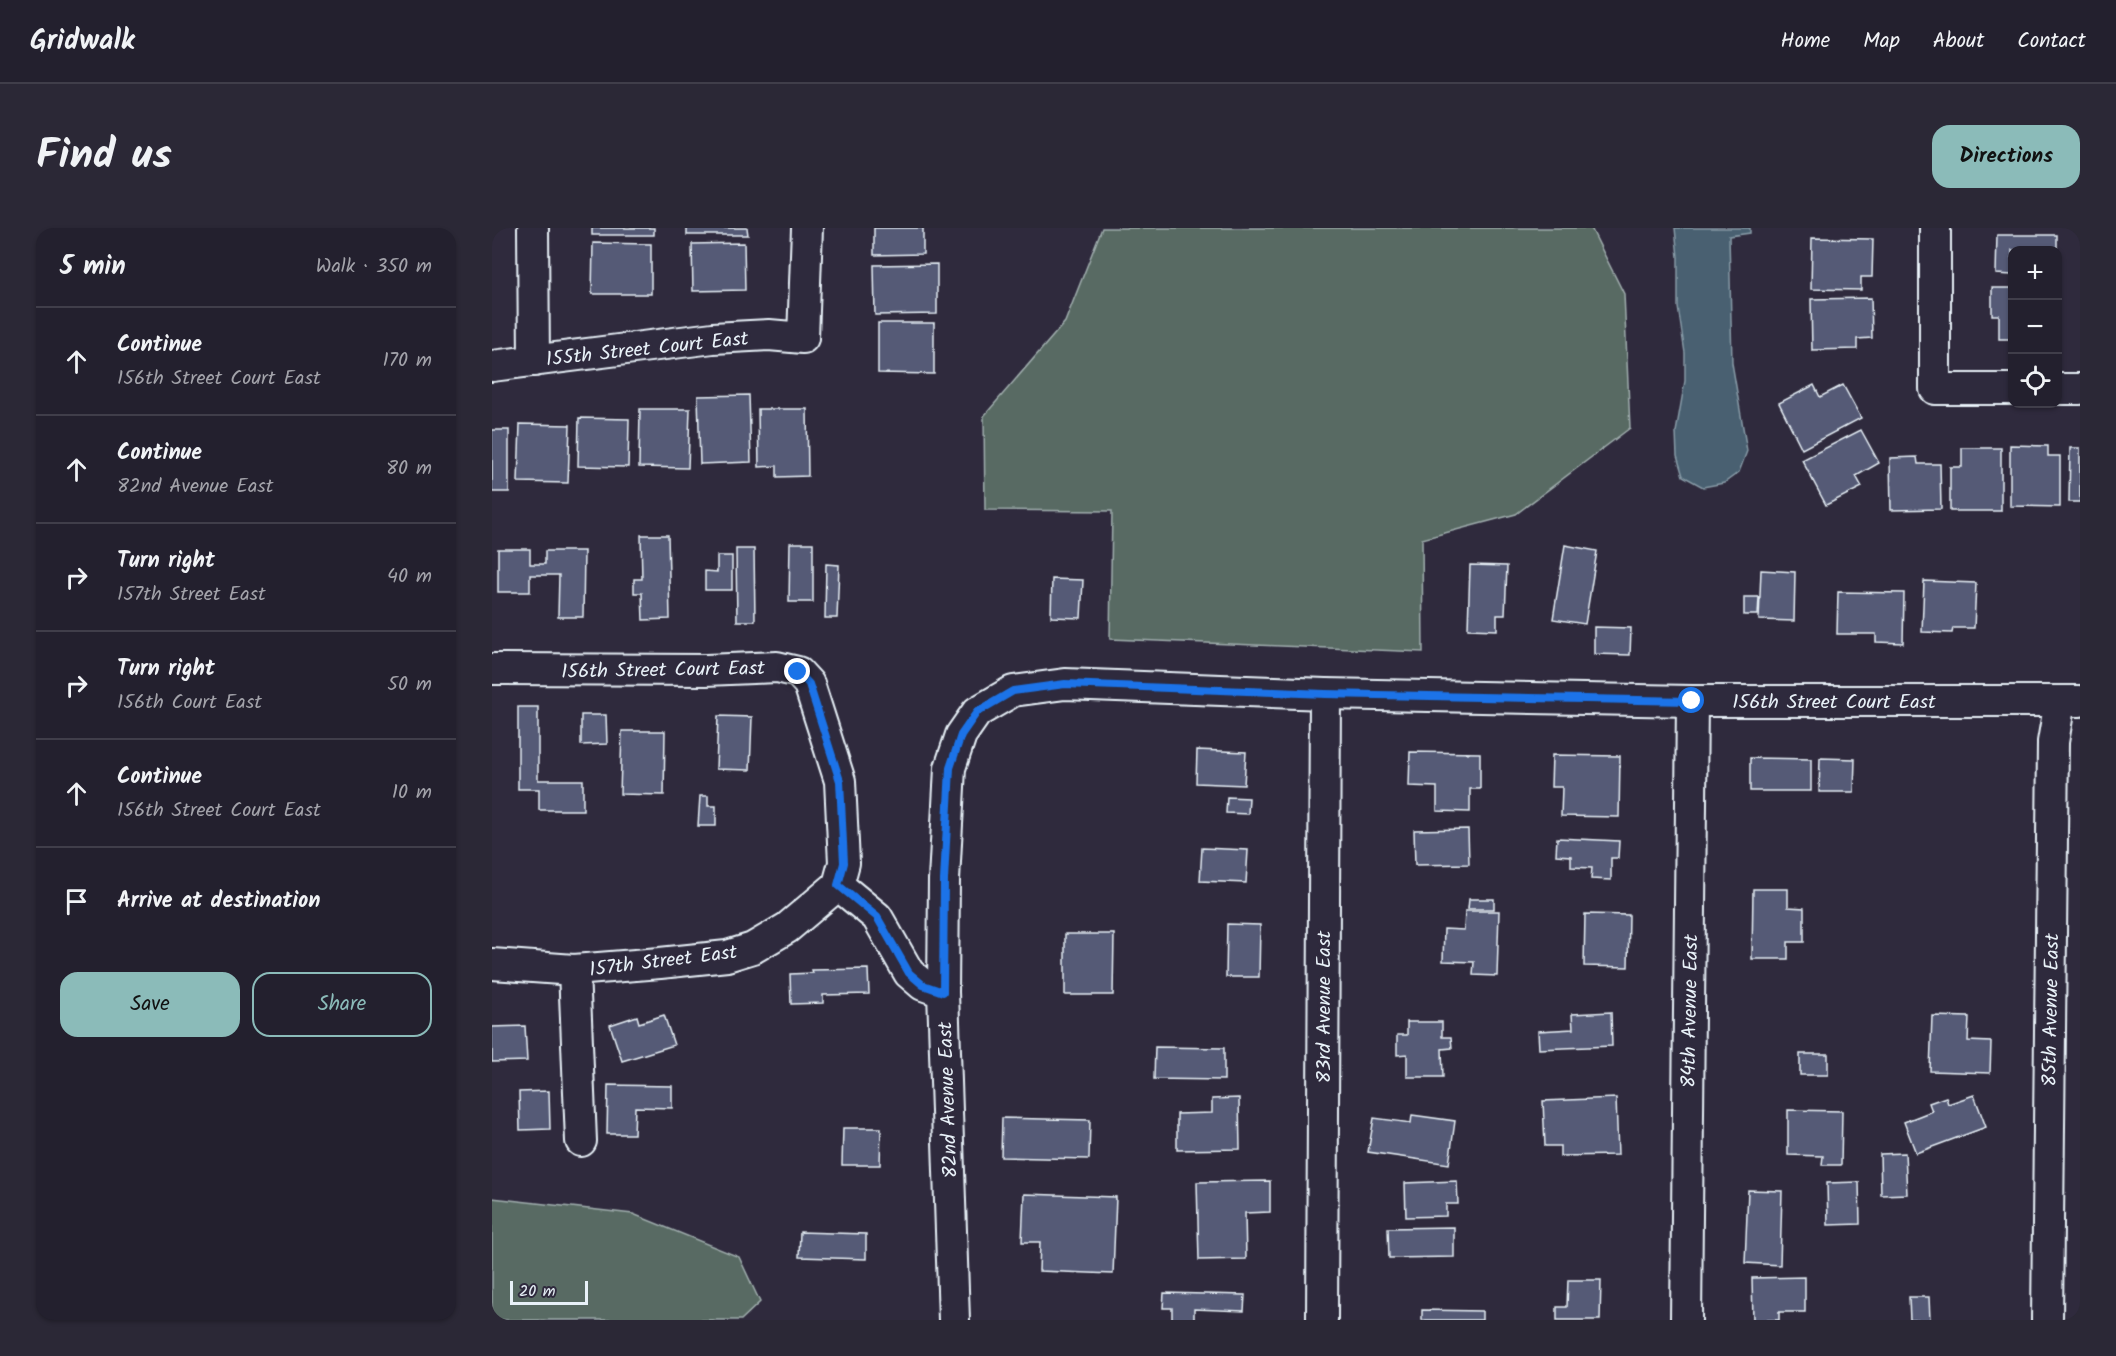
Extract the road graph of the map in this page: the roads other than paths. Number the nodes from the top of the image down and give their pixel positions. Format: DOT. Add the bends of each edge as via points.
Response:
graph roads {
  1 [pos="533,228"];
  2 [pos="807,228"];
  3 [pos="1935,228"];
  4 [pos="534,361"];
  5 [pos="492,366"];
  6 [pos="2008,389"];
  7 [pos="2062,389"];
  8 [pos="2080,389"];
  9 [pos="492,669"];
  10 [pos="1013,691"];
  11 [pos="1325,694"];
  12 [pos="1692,701"];
  13 [pos="2070,701"];
  14 [pos="838,885"];
  15 [pos="492,964"];
  16 [pos="574,970"];
  17 [pos="943,992"];
  18 [pos="581,1142"];
  19 [pos="954,1320"];
  20 [pos="1322,1320"];
  21 [pos="1686,1320"];
  22 [pos="2047,1320"];
  1 -- 4 [label="street"];
  2 -- 4 [label="street, 155th Street Court East" via="803,338 713,338"];
  3 -- 6 [label="street" via="1935,389"];
  4 -- 5 [label="street, 155th Street Court East"];
  7 -- 8 [label="street"];
  9 -- 14 [label="street, 156th Street Court East" via="777,668 798,672 809,684 840,781 844,863"];
  10 -- 11 [label="street, 156th Street Court East" via="1065,684"];
  10 -- 17 [label="street, 82nd Avenue East" via="977,712 961,735 950,768"];
  11 -- 12 [label="street, 156th Street Court East"];
  11 -- 20 [label="street, 83rd Avenue East"];
  12 -- 13 [label="street, 156th Street Court East"];
  12 -- 21 [label="street, 84th Avenue East"];
  13 -- 22 [label="street, 85th Avenue East" via="2053,742"];
  14 -- 16 [label="street, 157th Street East" via="787,928 753,948 727,956"];
  14 -- 17 [label="street" via="877,917 909,973 923,985"];
  15 -- 16 [label="street, 157th Street East"];
  16 -- 18 [label="street"];
  17 -- 19 [label="street, 82nd Avenue East"];
}
